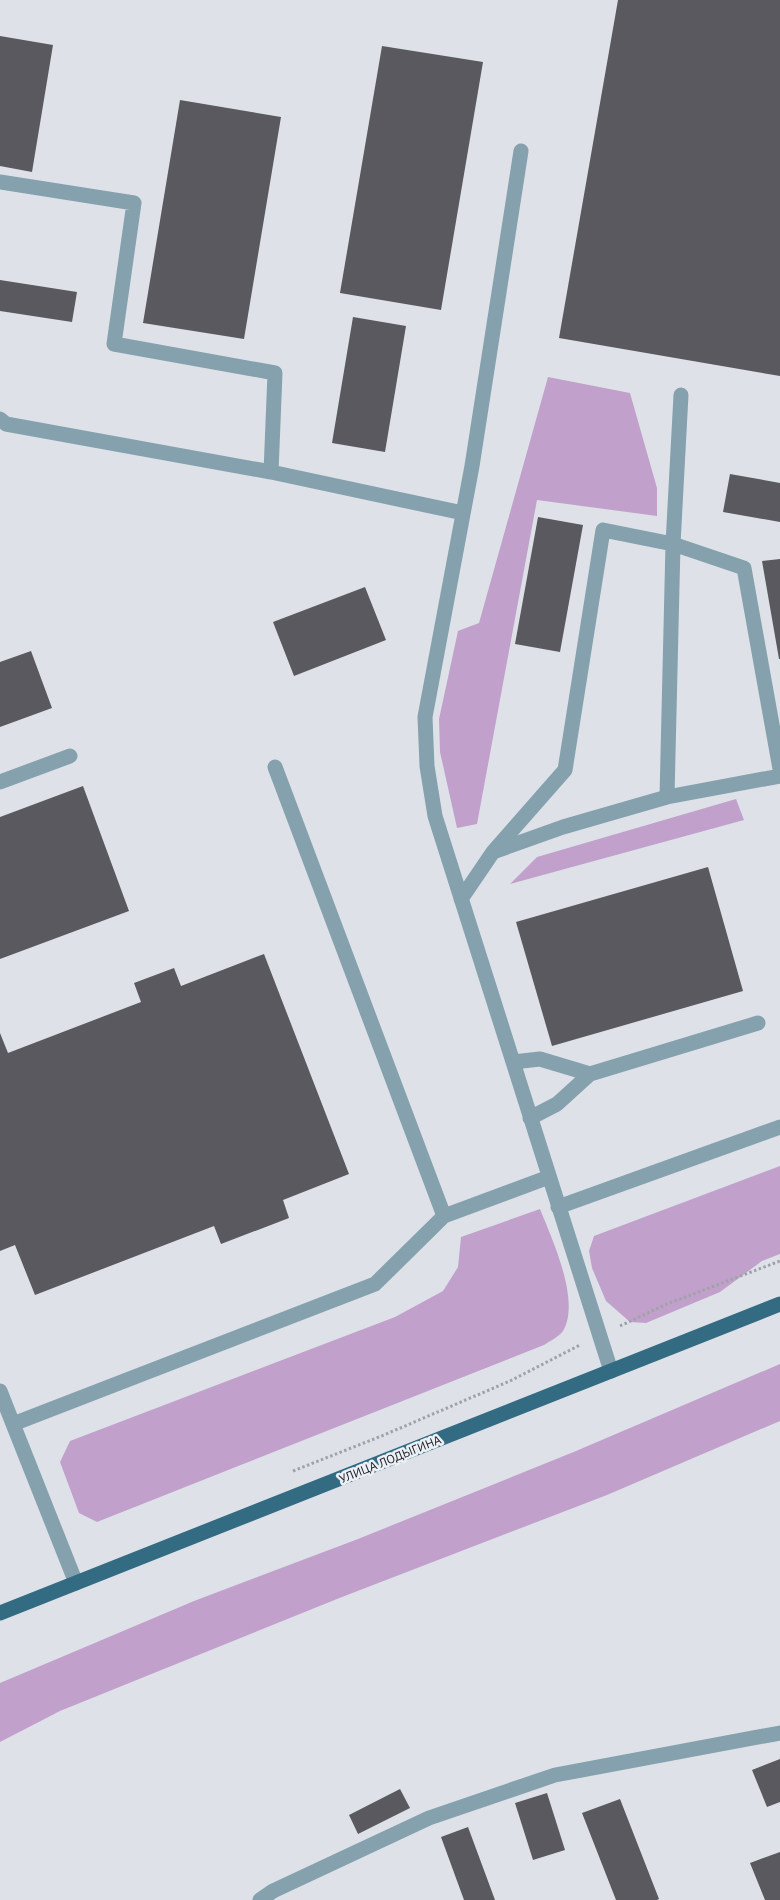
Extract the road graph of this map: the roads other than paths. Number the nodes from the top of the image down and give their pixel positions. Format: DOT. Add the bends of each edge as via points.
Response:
graph roads {
  1 [pos="521,151"];
  2 [pos="0,182"];
  3 [pos="681,396"];
  4 [pos="0,419"];
  5 [pos="271,472"];
  6 [pos="463,513"];
  7 [pos="673,544"];
  8 [pos="70,756"];
  9 [pos="275,768"];
  10 [pos="780,769"];
  11 [pos="780,776"];
  12 [pos="0,782"];
  13 [pos="667,797"];
  14 [pos="493,852"];
  15 [pos="461,899"];
  16 [pos="758,1023"];
  17 [pos="513,1062"];
  18 [pos="590,1074"];
  19 [pos="530,1118"];
  20 [pos="780,1127"];
  21 [pos="549,1177"];
  22 [pos="558,1207"];
  23 [pos="444,1216"];
  24 [pos="780,1304"];
  25 [pos="611,1371"];
  26 [pos="0,1391"];
  27 [pos="13,1424"];
  28 [pos="76,1583"];
  29 [pos="0,1613"];
  30 [pos="780,1732"];
  31 [pos="260,1900"];
  1 -- 6 [label="lane"];
  2 -- 5 [label="lane" via="134,203 114,344 275,373"];
  3 -- 7 [label="lane"];
  4 -- 5 [label="lane" via="6,424"];
  5 -- 6 [label="lane"];
  6 -- 15 [label="lane" via="425,717 427,766 435,816"];
  7 -- 10 [label="lane" via="744,568"];
  7 -- 13 [label="lane"];
  7 -- 14 [label="lane" via="603,530 565,770"];
  8 -- 12 [label="lane"];
  9 -- 23 [label="lane"];
  11 -- 13 [label="lane"];
  13 -- 14 [label="lane" via="563,827"];
  14 -- 15 [label="lane"];
  15 -- 17 [label="lane"];
  16 -- 18 [label="lane"];
  17 -- 18 [label="lane" via="540,1059"];
  17 -- 19 [label="lane"];
  18 -- 19 [label="lane" via="557,1104"];
  19 -- 21 [label="lane"];
  20 -- 22 [label="lane"];
  21 -- 22 [label="lane"];
  21 -- 23 [label="lane"];
  22 -- 25 [label="lane"];
  23 -- 27 [label="lane" via="375,1284"];
  24 -- 25 [label="main road, УЛИЦА ЛОДЫГИНА"];
  25 -- 28 [label="main road, УЛИЦА ЛОДЫГИНА"];
  26 -- 27 [label="lane"];
  27 -- 28 [label="lane"];
  28 -- 29 [label="main road, УЛИЦА ЛОДЫГИНА"];
  30 -- 31 [label="lane" via="555,1774 429,1818"];
}
